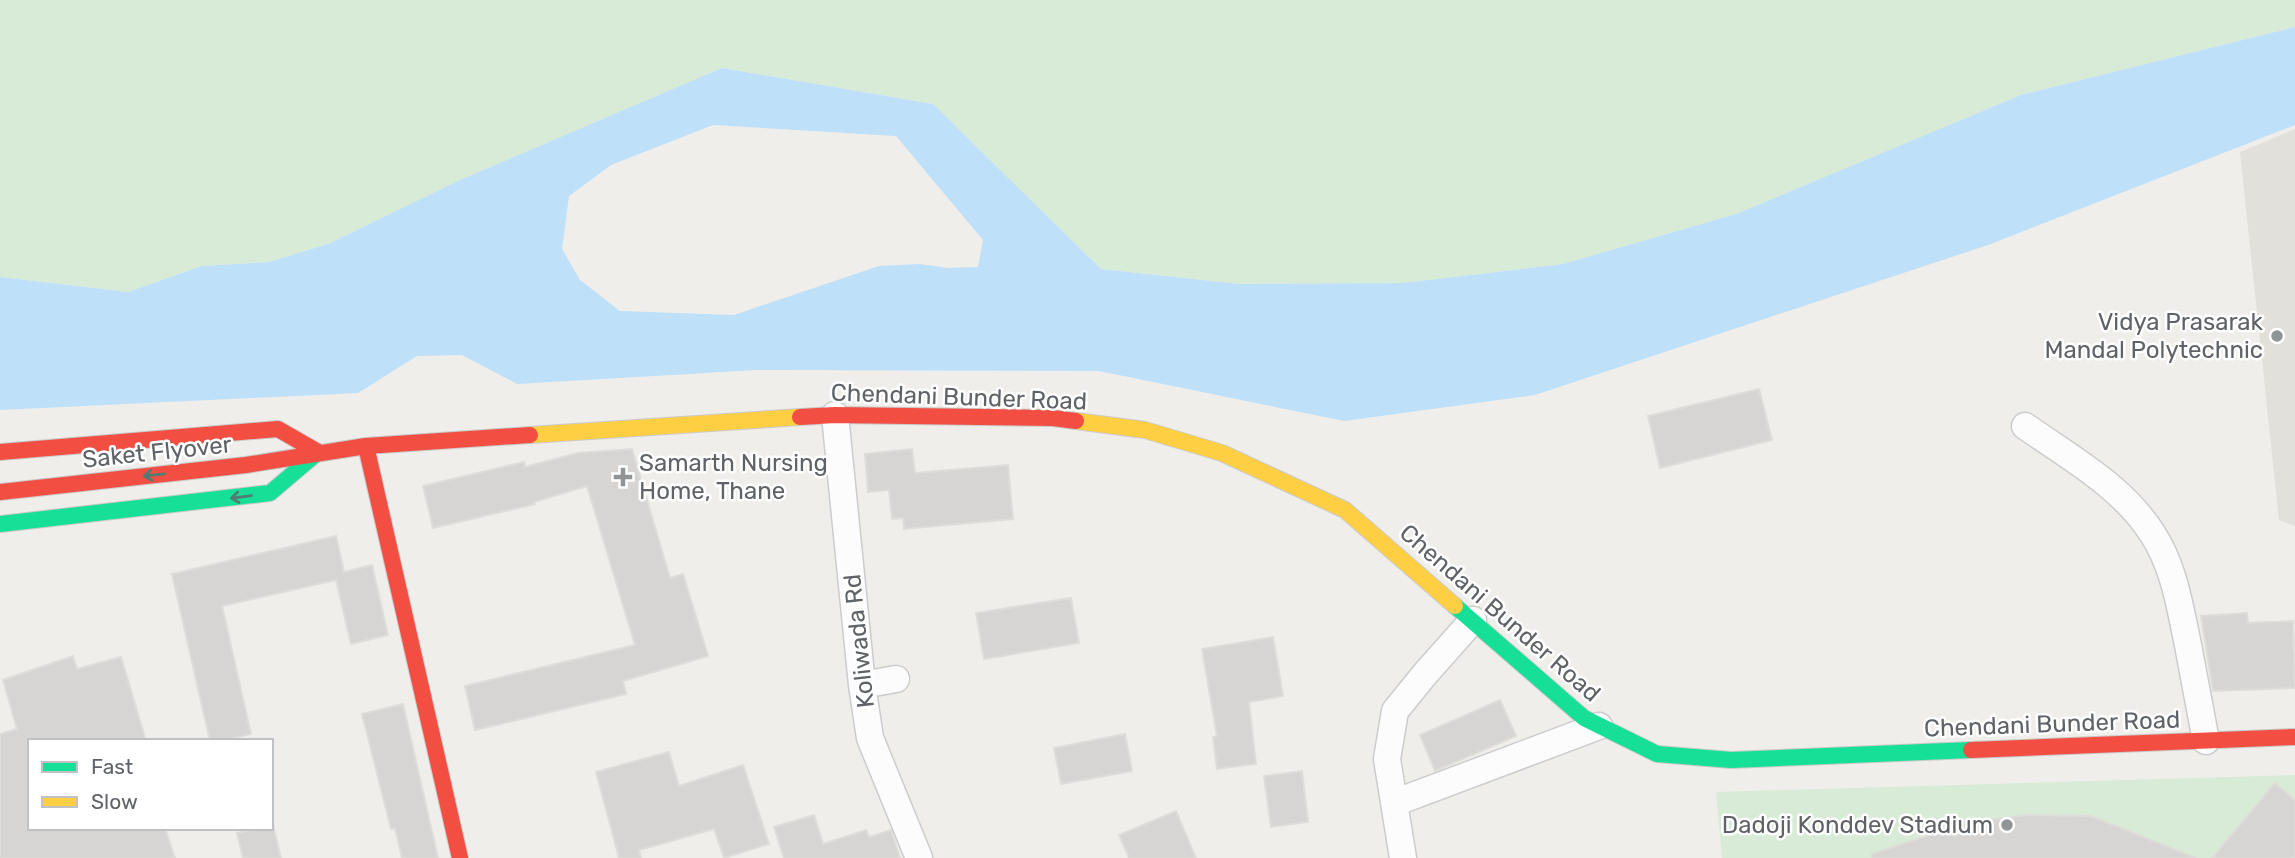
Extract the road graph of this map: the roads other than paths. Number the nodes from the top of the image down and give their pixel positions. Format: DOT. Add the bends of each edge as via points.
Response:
graph roads {
  1 [pos="835,415"];
  2 [pos="2025,426"];
  3 [pos="366,446"];
  4 [pos="0,452"];
  5 [pos="318,452"];
  6 [pos="0,492"];
  7 [pos="0,524"];
  8 [pos="1474,621"];
  9 [pos="895,679"];
  10 [pos="862,685"];
  11 [pos="1599,726"];
  12 [pos="2295,737"];
  13 [pos="2206,740"];
  14 [pos="1394,803"];
  15 [pos="460,858"];
  16 [pos="919,858"];
  17 [pos="1403,858"];
  1 -- 3 [label="main road, Chendani Bunder Road"];
  1 -- 8 [label="main road, Chendani Bunder Road" via="1053,418 1145,430 1222,453 1345,510"];
  1 -- 10 [label="street, Koliwada Rd"];
  2 -- 13 [label="street" via="2100,478 2152,532 2178,594"];
  3 -- 5 [label="main road, Chendani Bunder Road"];
  3 -- 15 [label="main road"];
  4 -- 5 [label="main road" via="278,429"];
  5 -- 6 [label="main road, Saket Flyover, one-way" via="246,466"];
  5 -- 7 [label="main road, one-way" via="270,494"];
  8 -- 11 [label="main road, Chendani Bunder Road" via="1584,718"];
  8 -- 14 [label="street" via="1395,711 1387,759"];
  9 -- 10 [label="street"];
  10 -- 16 [label="street, Koliwada Rd" via="870,738"];
  11 -- 13 [label="main road, Chendani Bunder Road" via="1657,754 1731,760"];
  11 -- 14 [label="street"];
  12 -- 13 [label="main road, Chendani Bunder Road"];
  14 -- 17 [label="street"];
}
